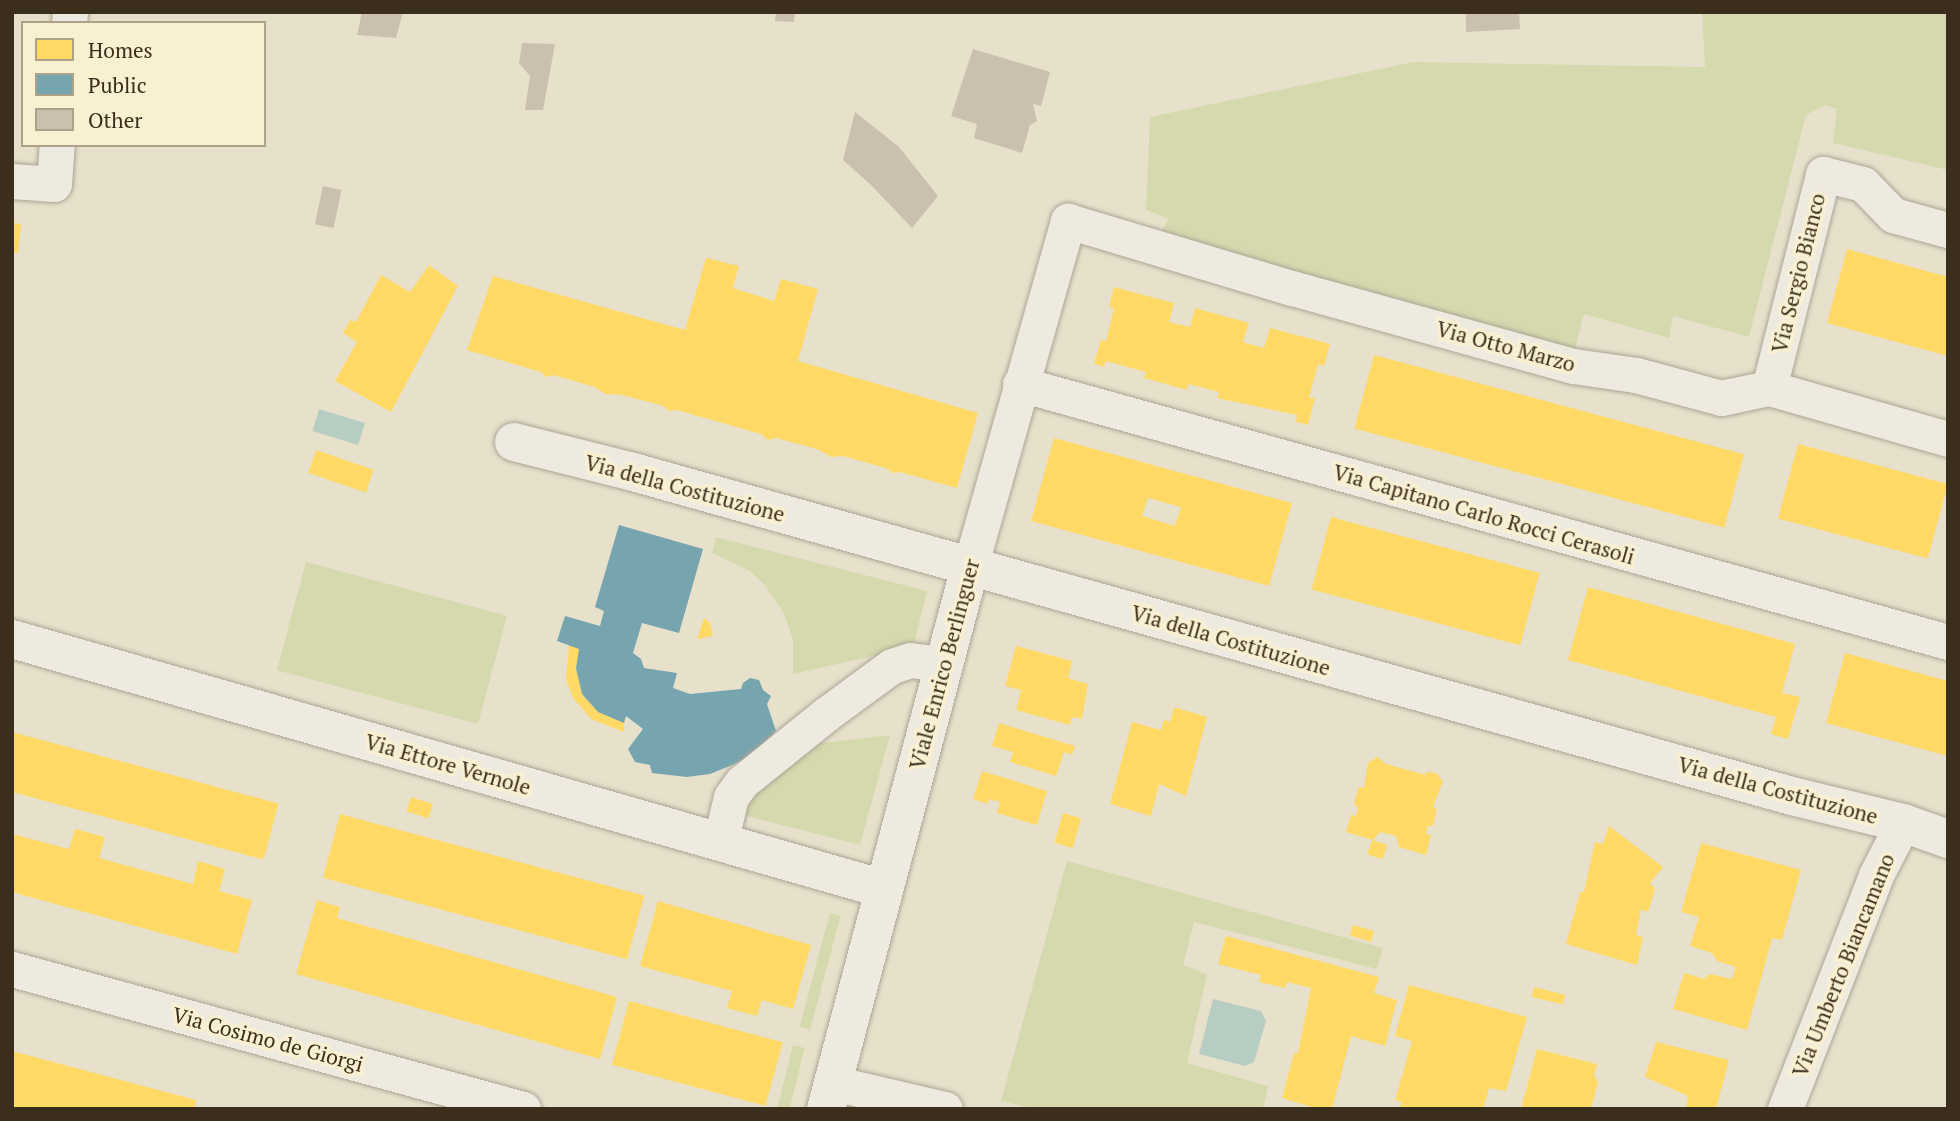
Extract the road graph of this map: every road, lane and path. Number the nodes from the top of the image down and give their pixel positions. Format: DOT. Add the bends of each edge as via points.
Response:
graph roads {
  1 [pos="57,147"];
  2 [pos="12,181"];
  3 [pos="1068,220"];
  4 [pos="1948,230"];
  5 [pos="1020,384"];
  6 [pos="1769,388"];
  7 [pos="1948,439"];
  8 [pos="514,442"];
  9 [pos="970,567"];
  10 [pos="12,639"];
  11 [pos="1948,642"];
  12 [pos="944,664"];
  13 [pos="1903,823"];
  14 [pos="1948,839"];
  15 [pos="720,843"];
  16 [pos="884,889"];
  17 [pos="12,969"];
  18 [pos="829,1096"];
  19 [pos="523,1109"];
  20 [pos="945,1109"];
  21 [pos="1785,1109"];
  1 -- 2 [label="street" via="54,184"];
  3 -- 5 [label="street, Viale Enrico Berlinguer"];
  3 -- 6 [label="street, Via Otto Marzo" via="1574,366 1636,374 1721,398"];
  4 -- 6 [label="street, Via Sergio Bianco" via="1893,215 1863,184 1823,174"];
  5 -- 9 [label="street, Viale Enrico Berlinguer"];
  5 -- 11 [label="street, Via Capitano Carlo Rocci Cerasoli"];
  6 -- 7 [label="street, Via Otto Marzo"];
  8 -- 9 [label="street, Via della Costituzione"];
  9 -- 12 [label="street, Viale Enrico Berlinguer"];
  9 -- 13 [label="street, Via della Costituzione"];
  10 -- 15 [label="street, Via Ettore Vernole"];
  12 -- 15 [label="street" via="910,660 892,666 825,715 742,782 731,797"];
  12 -- 16 [label="street, Viale Enrico Berlinguer"];
  13 -- 14 [label="street, Via della Costituzione"];
  13 -- 21 [label="street, Via Umberto Biancamano" via="1876,875"];
  15 -- 16 [label="street, Via Ettore Vernole"];
  16 -- 18 [label="street, Viale Enrico Berlinguer"];
  17 -- 19 [label="street, Via Cosimo de Giorgi"];
  18 -- 20 [label="street"];
}
